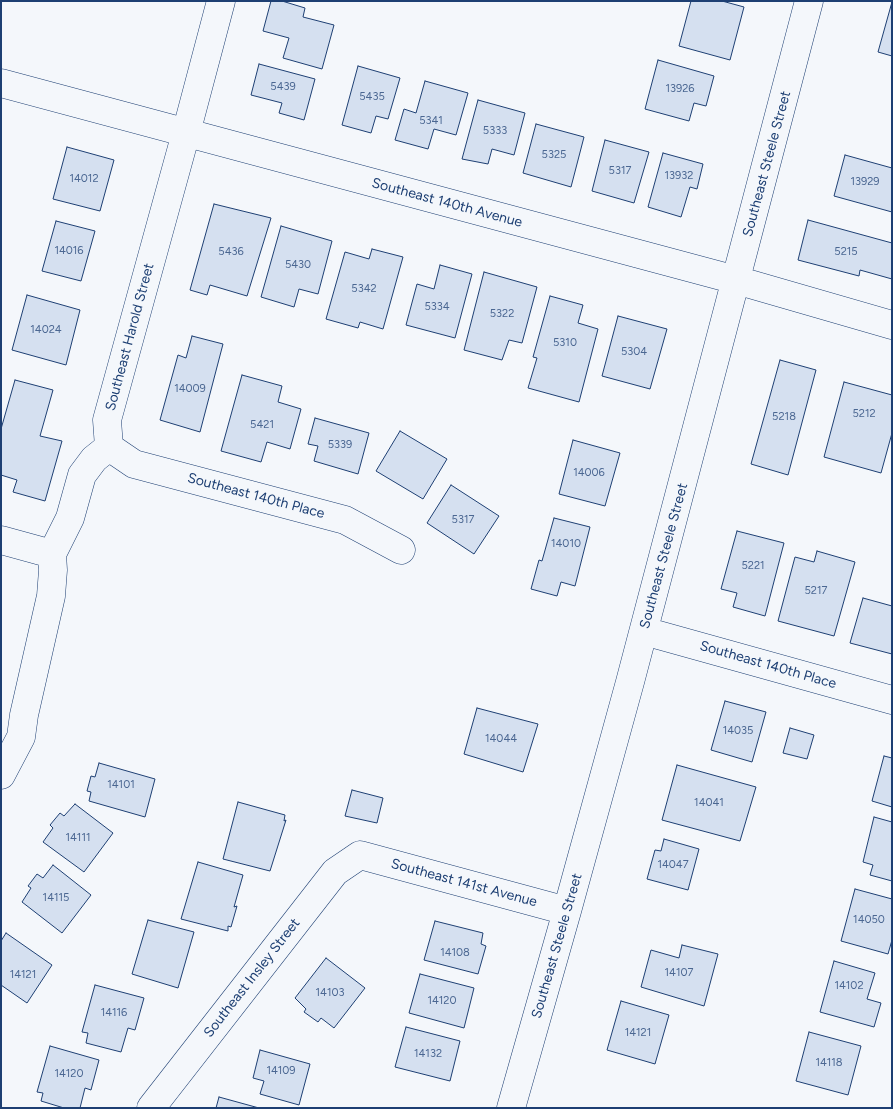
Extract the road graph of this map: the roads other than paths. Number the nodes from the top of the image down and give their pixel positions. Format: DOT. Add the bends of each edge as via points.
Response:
graph roads {
  1 [pos="221,1"];
  2 [pos="810,1"];
  3 [pos="1,82"];
  4 [pos="186,133"];
  5 [pos="736,280"];
  6 [pos="892,325"];
  7 [pos="109,447"];
  8 [pos="1,540"];
  9 [pos="401,550"];
  10 [pos="52,554"];
  11 [pos="644,631"];
  12 [pos="892,700"];
  13 [pos="1,775"];
  14 [pos="360,855"];
  15 [pos="567,911"];
  16 [pos="151,1108"];
  17 [pos="511,1108"];
  1 -- 4 [label="street, Southeast Harold Street"];
  2 -- 5 [label="street, Southeast Steele Street"];
  3 -- 4 [label="street, Southeast 140th Avenue"];
  4 -- 5 [label="street, Southeast 140th Avenue"];
  4 -- 7 [label="street, Southeast Harold Street" via="108,420"];
  5 -- 6 [label="street, Southeast 140th Avenue"];
  5 -- 11 [label="street, Southeast Steele Street"];
  7 -- 9 [label="street, Southeast 140th Place" via="134,464 345,520"];
  7 -- 10 [label="street" via="82,475 70,518"];
  8 -- 10 [label="street"];
  10 -- 13 [label="street" via="51,596 21,738"];
  11 -- 12 [label="street, Southeast 140th Place"];
  11 -- 15 [label="street, Southeast Steele Street"];
  14 -- 15 [label="street, Southeast 141st Avenue"];
  14 -- 16 [label="street, Southeast Insley Street" via="335,872"];
  15 -- 17 [label="street, Southeast Steele Street"];
}
